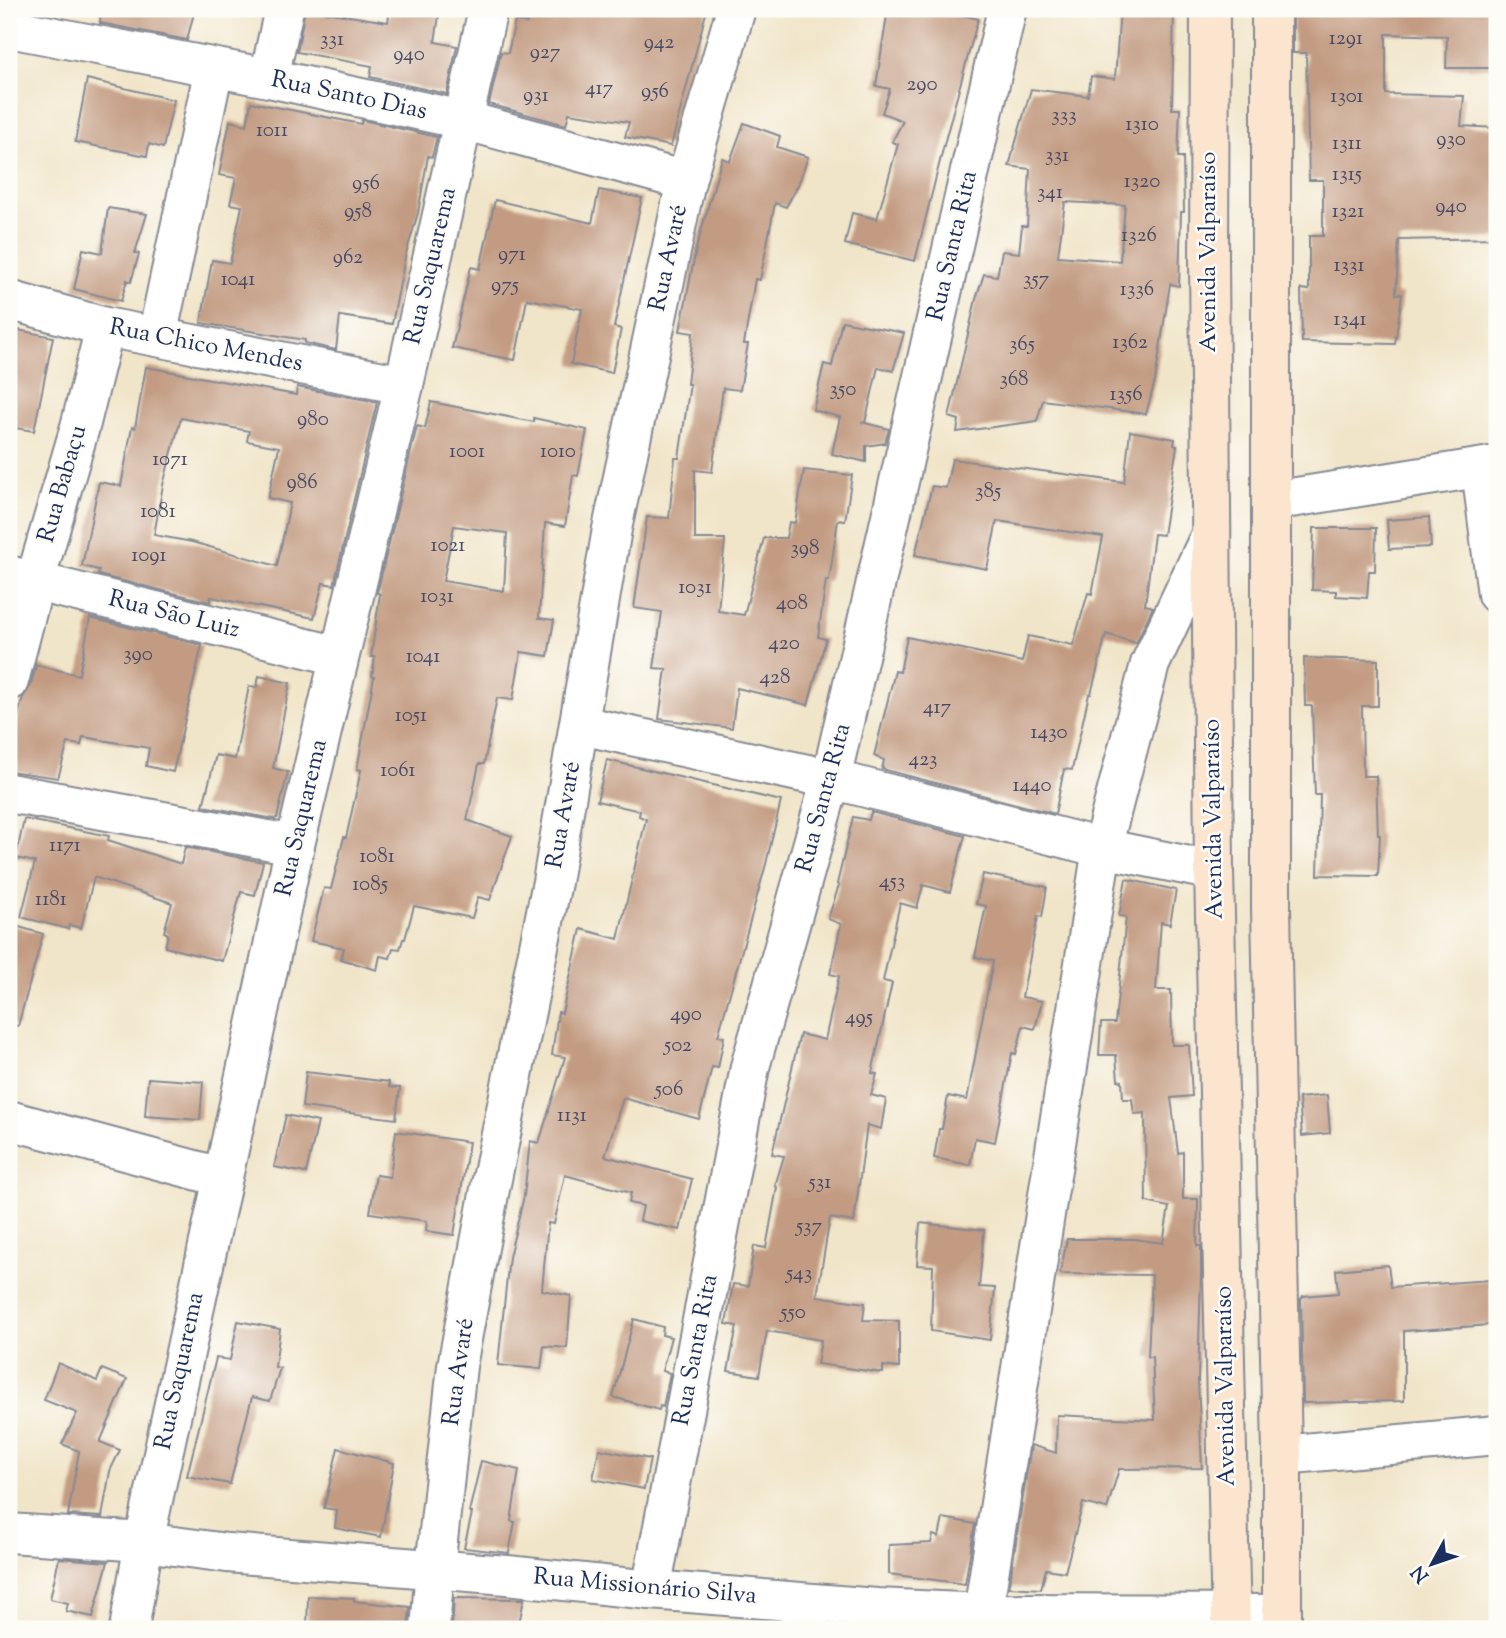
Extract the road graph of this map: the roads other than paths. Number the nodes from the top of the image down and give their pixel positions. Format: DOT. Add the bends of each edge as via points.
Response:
graph roads {
  1 [pos="284,9"];
  2 [pos="488,9"];
  3 [pos="736,9"];
  4 [pos="1007,9"];
  5 [pos="1210,9"];
  6 [pos="1271,9"];
  7 [pos="9,28"];
  8 [pos="214,68"];
  9 [pos="269,78"];
  10 [pos="1271,88"];
  11 [pos="1210,89"];
  12 [pos="463,120"];
  13 [pos="686,181"];
  14 [pos="9,300"];
  15 [pos="105,327"];
  16 [pos="156,337"];
  17 [pos="404,385"];
  18 [pos="1489,467"];
  19 [pos="1272,501"];
  20 [pos="1211,534"];
  21 [pos="22,578"];
  22 [pos="1497,594"];
  23 [pos="339,656"];
  24 [pos="9,681"];
  25 [pos="580,724"];
  26 [pos="831,779"];
  27 [pos="9,793"];
  28 [pos="295,845"];
  29 [pos="1102,848"];
  30 [pos="1214,871"];
  31 [pos="9,1120"];
  32 [pos="221,1177"];
  33 [pos="1497,1435"];
  34 [pos="1282,1455"];
  35 [pos="9,1533"];
  36 [pos="144,1542"];
  37 [pos="435,1569"];
  38 [pos="651,1590"];
  39 [pos="983,1613"];
  40 [pos="1231,1621"];
  41 [pos="1282,1621"];
  42 [pos="129,1629"];
  43 [pos="430,1629"];
  1 -- 9 [label="street"];
  2 -- 12 [label="street, Rua Saquarema"];
  3 -- 13 [label="street, Rua Avaré"];
  4 -- 26 [label="street, Rua Santa Rita"];
  5 -- 11 [label="main road, Avenida Valparaíso"];
  6 -- 10 [label="main road"];
  7 -- 8 [label="street, Rua Santo Dias"];
  8 -- 9 [label="street, Rua Santo Dias"];
  8 -- 16 [label="street"];
  9 -- 12 [label="street, Rua Santo Dias"];
  10 -- 11 [label="main road"];
  10 -- 19 [label="main road"];
  11 -- 20 [label="main road, Avenida Valparaíso"];
  12 -- 13 [label="street, Rua Santo Dias"];
  12 -- 17 [label="street, Rua Saquarema"];
  13 -- 25 [label="street, Rua Avaré" via="612,529"];
  14 -- 15 [label="street, Rua Chico Mendes"];
  15 -- 16 [label="street, Rua Chico Mendes"];
  15 -- 21 [label="street, Rua Babaçu" via="80,427"];
  16 -- 17 [label="street, Rua Chico Mendes"];
  17 -- 23 [label="street, Rua Saquarema"];
  18 -- 19 [label="street"];
  18 -- 22 [label="street"];
  19 -- 34 [label="main road" via="1271,908"];
  20 -- 29 [label="street" via="1150,664"];
  20 -- 30 [label="main road, Avenida Valparaíso"];
  21 -- 23 [label="street, Rua São Luiz"];
  21 -- 24 [label="street, Rua Babaçu"];
  23 -- 28 [label="street, Rua Saquarema"];
  25 -- 26 [label="street"];
  25 -- 37 [label="street, Rua Avaré" via="457,1366"];
  26 -- 29 [label="street"];
  26 -- 38 [label="street, Rua Santa Rita" via="750,1067"];
  27 -- 28 [label="street"];
  28 -- 32 [label="street, Rua Saquarema"];
  29 -- 30 [label="street"];
  29 -- 39 [label="street"];
  30 -- 40 [label="main road, Avenida Valparaíso"];
  31 -- 32 [label="street"];
  32 -- 36 [label="street, Rua Saquarema"];
  33 -- 34 [label="street"];
  34 -- 41 [label="main road"];
  35 -- 36 [label="street, Rua Missionário Silva"];
  36 -- 37 [label="street, Rua Missionário Silva"];
  36 -- 42 [label="street, Rua Saquarema"];
  37 -- 38 [label="street, Rua Missionário Silva"];
  37 -- 43 [label="street, Rua Avaré"];
  38 -- 39 [label="street, Rua Missionário Silva"];
  39 -- 40 [label="street, Rua Missionário Silva"];
  40 -- 41 [label="street, Rua Missionário Silva"];
}
